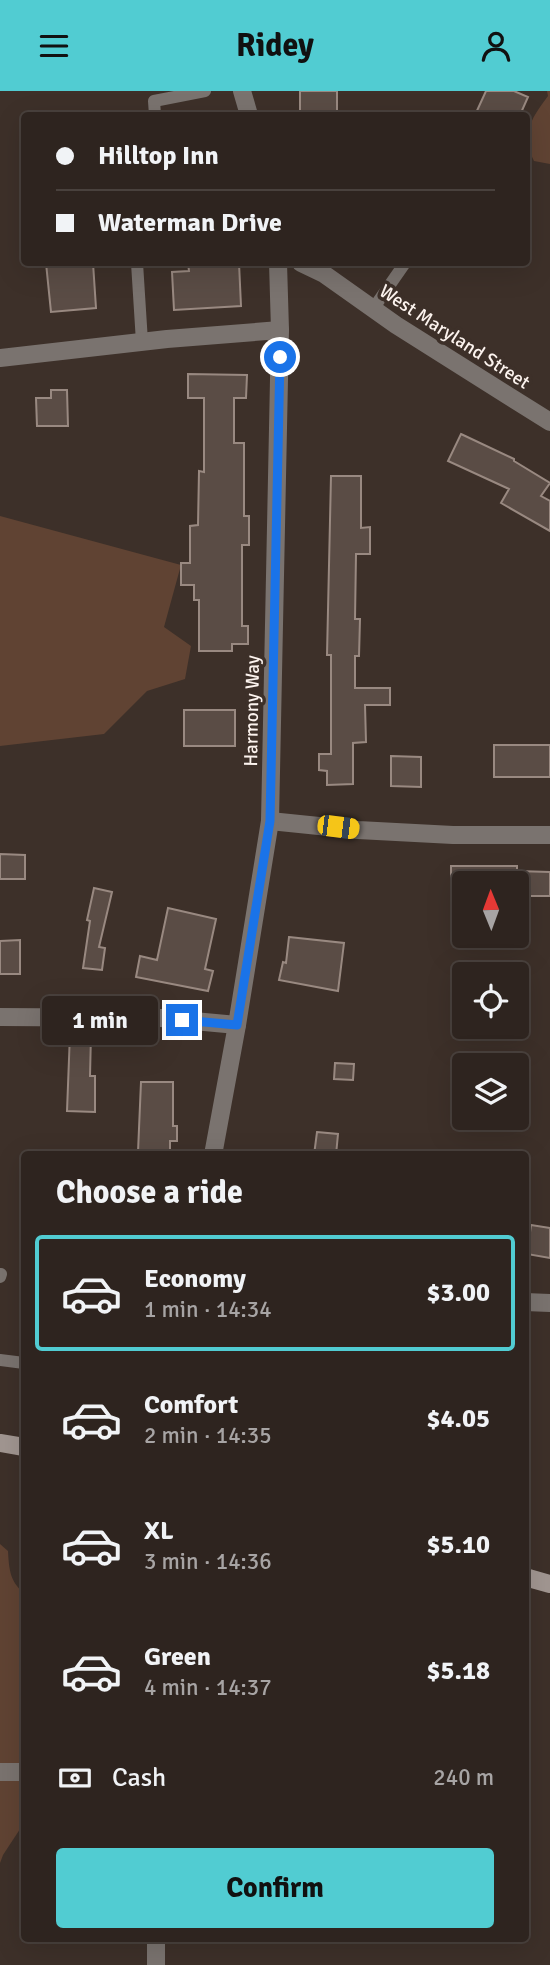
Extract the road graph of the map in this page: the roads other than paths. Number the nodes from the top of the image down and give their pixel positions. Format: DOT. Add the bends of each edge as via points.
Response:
graph roads {
  1 [pos="205,91"];
  2 [pos="242,91"];
  3 [pos="155,112"];
  4 [pos="248,112"];
  5 [pos="137,266"];
  6 [pos="278,266"];
  7 [pos="403,266"];
  8 [pos="322,267"];
  9 [pos="373,309"];
  10 [pos="280,330"];
  11 [pos="142,342"];
  12 [pos="0,358"];
  13 [pos="550,422"];
  14 [pos="270,821"];
  15 [pos="550,835"];
  16 [pos="0,1017"];
  17 [pos="237,1025"];
  18 [pos="214,1151"];
  19 [pos="529,1302"];
  20 [pos="550,1303"];
  21 [pos="0,1360"];
  22 [pos="21,1363"];
  23 [pos="0,1443"];
  24 [pos="21,1446"];
  25 [pos="529,1578"];
  26 [pos="550,1584"];
  27 [pos="0,1772"];
  28 [pos="21,1772"];
  29 [pos="156,1942"];
  30 [pos="156,1965"];
  1 -- 3 [label="lane" via="154,101"];
  2 -- 4 [label="street"];
  5 -- 11 [label="lane"];
  6 -- 10 [label="street, Harmony Way"];
  7 -- 9 [label="lane"];
  8 -- 9 [label="street, West Maryland Street"];
  9 -- 13 [label="street, West Maryland Street"];
  10 -- 11 [label="street"];
  10 -- 14 [label="street, Harmony Way"];
  11 -- 12 [label="street"];
  14 -- 15 [label="street" via="453,835"];
  14 -- 17 [label="street, Harmony Way"];
  16 -- 17 [label="street" via="161,1018"];
  17 -- 18 [label="street, Harmony Way"];
  19 -- 20 [label="street"];
  21 -- 22 [label="lane"];
  23 -- 24 [label="main road"];
  25 -- 26 [label="main road"];
  27 -- 28 [label="street"];
  29 -- 30 [label="street"];
}
